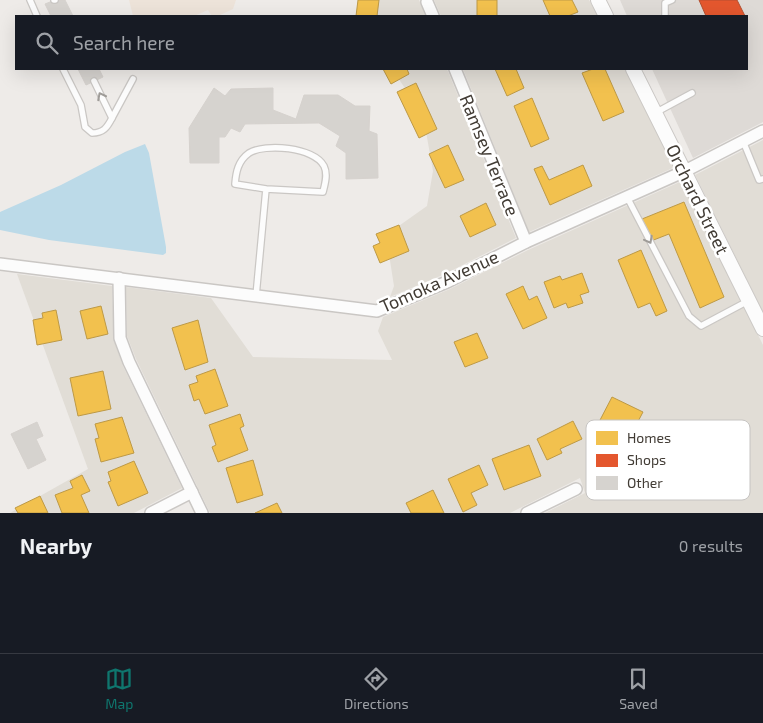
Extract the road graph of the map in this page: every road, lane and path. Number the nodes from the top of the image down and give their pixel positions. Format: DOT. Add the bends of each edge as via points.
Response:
graph roads {
  1 [pos="30,0"];
  2 [pos="598,0"];
  3 [pos="672,0"];
  4 [pos="427,2"];
  5 [pos="38,15"];
  6 [pos="433,15"];
  7 [pos="606,15"];
  8 [pos="665,15"];
  9 [pos="64,70"];
  10 [pos="455,70"];
  11 [pos="634,70"];
  12 [pos="133,79"];
  13 [pos="94,81"];
  14 [pos="692,93"];
  15 [pos="655,113"];
  16 [pos="112,118"];
  17 [pos="763,131"];
  18 [pos="742,141"];
  19 [pos="685,171"];
  20 [pos="763,178"];
  21 [pos="266,189"];
  22 [pos="627,197"];
  23 [pos="526,242"];
  24 [pos="0,264"];
  25 [pos="119,278"];
  26 [pos="256,296"];
  27 [pos="749,301"];
  28 [pos="763,329"];
  29 [pos="576,489"];
  30 [pos="192,492"];
  31 [pos="151,513"];
  32 [pos="202,513"];
  33 [pos="527,513"];
  1 -- 5 [label="lane"];
  2 -- 7 [label="street"];
  3 -- 8 [label="lane" via="665,4"];
  4 -- 6 [label="street"];
  9 -- 16 [label="lane" via="81,105 86,127 92,133 101,133"];
  10 -- 23 [label="street, Ramsey Terrace"];
  11 -- 15 [label="street, Orchard Street"];
  12 -- 16 [label="lane"];
  16 -- 13 [label="lane, one-way"];
  14 -- 15 [label="lane"];
  15 -- 19 [label="street, Orchard Street"];
  17 -- 18 [label="street, Tomoka Avenue"];
  18 -- 19 [label="street, Tomoka Avenue"];
  18 -- 20 [label="lane" via="759,180"];
  19 -- 22 [label="street, Tomoka Avenue"];
  19 -- 27 [label="street, Orchard Street"];
  21 -- 21 [label="lane" via="235,184 236,169 249,153 263,148 305,151 324,166 323,192"];
  21 -- 26 [label="lane"];
  22 -- 23 [label="street, Tomoka Avenue"];
  22 -- 27 [label="lane, one-way" via="689,316 701,326"];
  23 -- 26 [label="street, Tomoka Avenue" via="447,282 377,311"];
  24 -- 25 [label="street, Tomoka Avenue"];
  25 -- 26 [label="street, Tomoka Avenue"];
  25 -- 30 [label="street" via="120,338"];
  27 -- 28 [label="street, Orchard Street"];
  29 -- 33 [label="street"];
  30 -- 31 [label="street"];
  30 -- 32 [label="street"];
}
